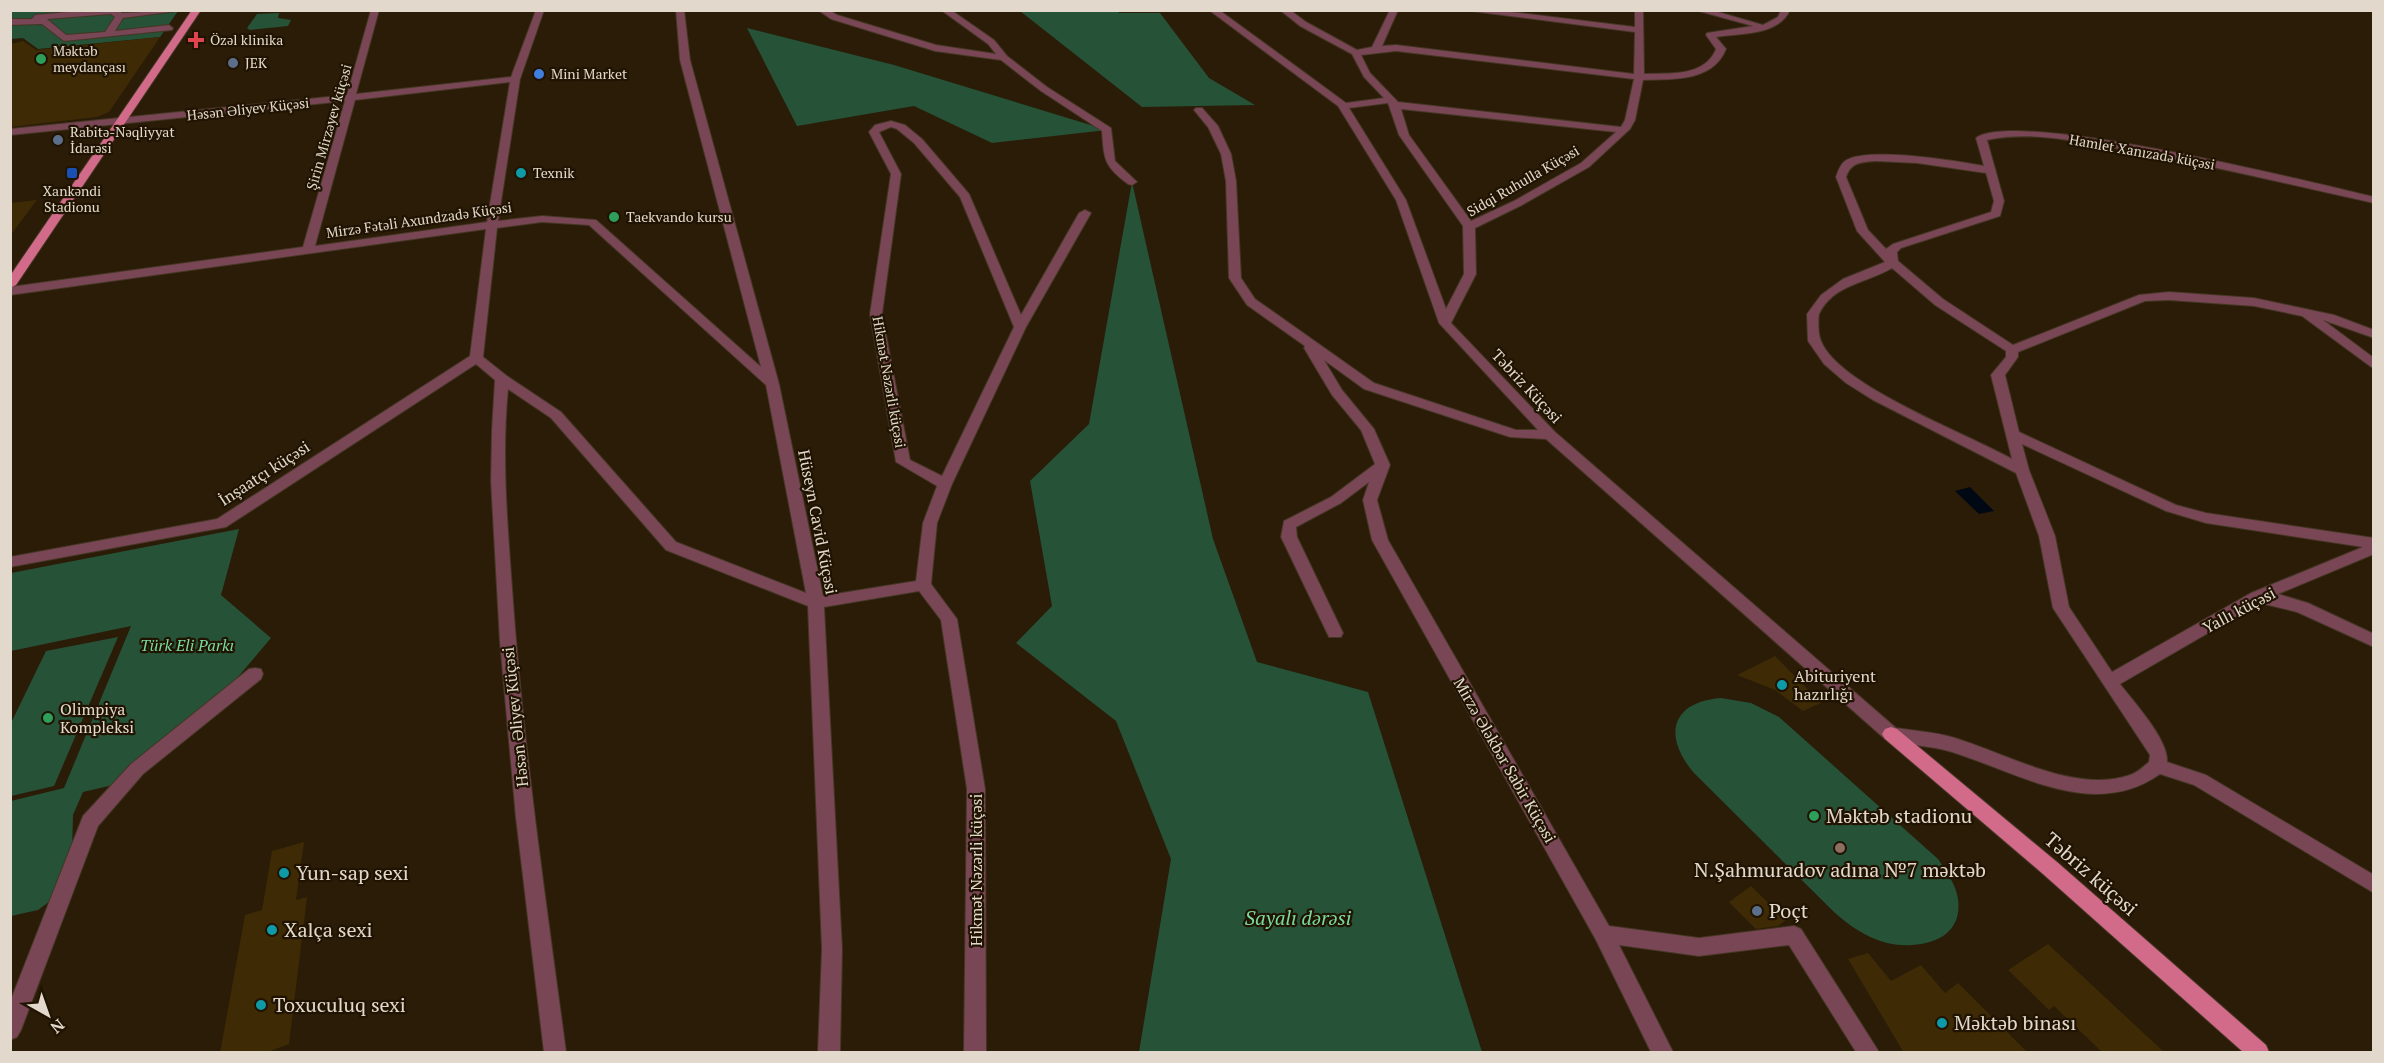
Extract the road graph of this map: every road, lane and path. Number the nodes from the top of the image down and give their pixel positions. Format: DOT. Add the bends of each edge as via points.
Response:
graph roads {
  1 [pos="181,10"];
  2 [pos="196,10"];
  3 [pos="375,10"];
  4 [pos="540,10"];
  5 [pos="680,10"];
  6 [pos="822,10"];
  7 [pos="945,10"];
  8 [pos="1213,10"];
  9 [pos="1284,10"];
  10 [pos="1394,10"];
  11 [pos="1467,10"];
  12 [pos="1639,10"];
  13 [pos="1699,10"];
  14 [pos="1786,10"];
  15 [pos="31,11"];
  16 [pos="45,11"];
  17 [pos="21,12"];
  18 [pos="83,12"];
  19 [pos="115,13"];
  20 [pos="61,16"];
  21 [pos="10,18"];
  22 [pos="77,22"];
  23 [pos="1765,26"];
  24 [pos="169,28"];
  25 [pos="70,30"];
  26 [pos="1640,30"];
  27 [pos="108,34"];
  28 [pos="64,38"];
  29 [pos="1376,49"];
  30 [pos="1356,53"];
  31 [pos="1004,58"];
  32 [pos="1639,77"];
  33 [pos="514,79"];
  34 [pos="352,98"];
  35 [pos="1393,103"];
  36 [pos="1344,106"];
  37 [pos="1199,110"];
  38 [pos="123,118"];
  39 [pos="1624,130"];
  40 [pos="10,132"];
  41 [pos="1989,170"];
  42 [pos="1132,182"];
  43 [pos="2373,200"];
  44 [pos="1085,213"];
  45 [pos="492,225"];
  46 [pos="1469,226"];
  47 [pos="308,251"];
  48 [pos="1892,262"];
  49 [pos="10,285"];
  50 [pos="10,291"];
  51 [pos="2306,313"];
  52 [pos="1445,323"];
  53 [pos="1020,327"];
  54 [pos="2373,334"];
  55 [pos="1309,345"];
  56 [pos="2012,350"];
  57 [pos="476,358"];
  58 [pos="2373,365"];
  59 [pos="502,379"];
  60 [pos="772,384"];
  61 [pos="2013,434"];
  62 [pos="1550,435"];
  63 [pos="1383,465"];
  64 [pos="2022,470"];
  65 [pos="945,484"];
  66 [pos="2373,543"];
  67 [pos="2373,548"];
  68 [pos="10,562"];
  69 [pos="923,585"];
  70 [pos="2257,597"];
  71 [pos="816,603"];
  72 [pos="1335,633"];
  73 [pos="2373,641"];
  74 [pos="255,674"];
  75 [pos="2109,682"];
  76 [pos="1891,734"];
  77 [pos="2158,766"];
  78 [pos="2373,885"];
  79 [pos="1603,934"];
  80 [pos="10,1030"];
  81 [pos="555,1053"];
  82 [pos="829,1053"];
  83 [pos="975,1053"];
  84 [pos="1662,1053"];
  85 [pos="1868,1053"];
  86 [pos="2258,1053"];
  1 -- 19 [label="street"];
  2 -- 38 [label="main road"];
  3 -- 34 [label="street, Şirin Mirzəyev küçəsi"];
  4 -- 33 [label="street"];
  5 -- 60 [label="street, Hüseyn Cavid Küçəsi" via="685,60"];
  6 -- 31 [label="street" via="935,48"];
  7 -- 31 [label="street" via="991,42"];
  8 -- 36 [label="street, Təbriz Küçəsi"];
  9 -- 30 [label="street"];
  10 -- 29 [label="street"];
  11 -- 26 [label="street"];
  12 -- 26 [label="street, Sidqi Ruhulla Küçəsi"];
  13 -- 23 [label="street"];
  14 -- 23 [label="street" via="1777,23"];
  15 -- 16 [label="street"];
  16 -- 20 [label="street"];
  16 -- 21 [label="street"];
  17 -- 21 [label="street"];
  18 -- 19 [label="street"];
  18 -- 20 [label="street"];
  18 -- 22 [label="street"];
  19 -- 27 [label="street"];
  20 -- 21 [label="street"];
  21 -- 28 [label="street" via="13,23 44,21"];
  23 -- 32 [label="street" via="1710,36 1721,49 1718,59 1706,68 1681,76"];
  24 -- 27 [label="street"];
  25 -- 28 [label="street"];
  26 -- 32 [label="street, Sidqi Ruhulla Küçəsi"];
  27 -- 28 [label="street"];
  29 -- 30 [label="street"];
  29 -- 32 [label="street" via="1396,48"];
  30 -- 35 [label="street" via="1359,68"];
  31 -- 42 [label="street" via="1107,130 1108,160"];
  32 -- 39 [label="street, Sidqi Ruhulla Küçəsi" via="1630,120"];
  33 -- 34 [label="street, Həsən Əliyev Küçəsi"];
  33 -- 45 [label="street"];
  34 -- 38 [label="street, Həsən Əliyev Küçəsi" via="192,115"];
  34 -- 47 [label="street, Şirin Mirzəyev küçəsi"];
  35 -- 36 [label="street"];
  35 -- 39 [label="street"];
  35 -- 46 [label="street" via="1401,119 1401,131"];
  36 -- 52 [label="street, Təbriz Küçəsi" via="1401,200"];
  37 -- 55 [label="street" via="1213,126 1226,154 1231,181 1235,278 1251,302"];
  38 -- 40 [label="street, Həsən Əliyev Küçəsi"];
  38 -- 49 [label="main road"];
  39 -- 46 [label="street, Sidqi Ruhulla Küçəsi" via="1585,165"];
  41 -- 43 [label="street, Hamlet Xanızadə küçəsi" via="1981,138 1996,133 2028,134 2108,143"];
  41 -- 48 [label="street, Hamlet Xanızadə küçəsi" via="1999,201 1996,214 1897,246 1892,251"];
  41 -- 48 [label="street" via="1902,160 1852,161 1844,168 1841,177 1863,231"];
  44 -- 53 [label="street"];
  45 -- 47 [label="street, Mirzə Fətəli Axundzadə Küçəsi"];
  45 -- 57 [label="street"];
  45 -- 60 [label="street, Mirzə Fətəli Axundzadə Küçəsi" via="543,219 592,222"];
  46 -- 52 [label="street, Sidqi Ruhulla Küçəsi" via="1470,274"];
  47 -- 50 [label="street, Mirzə Fətəli Axundzadə Küçəsi"];
  48 -- 56 [label="street" via="1939,302"];
  48 -- 64 [label="street, Hamlet Xanızadə küçəsi" via="1887,268 1861,275 1831,291 1814,310 1810,332 1821,352 1840,372 1872,395"];
  51 -- 54 [label="street"];
  51 -- 56 [label="street" via="2254,302 2143,298"];
  51 -- 58 [label="street"];
  52 -- 62 [label="street, Təbriz Küçəsi"];
  53 -- 65 [label="street"];
  53 -- 65 [label="street, Hikmət Nəzərli küçəsi" via="965,195 901,127 879,127 874,132 896,174 876,314 903,462"];
  55 -- 62 [label="street" via="1368,386 1515,434"];
  55 -- 63 [label="street" via="1337,392 1367,429"];
  56 -- 61 [label="street" via="2012,357 1998,375"];
  57 -- 59 [label="street"];
  57 -- 68 [label="street, İnşaatçı küçəsi" via="221,523"];
  59 -- 71 [label="street" via="556,415 671,546"];
  59 -- 81 [label="street, Həsən Əliyev Küçəsi" via="498,428 510,682"];
  60 -- 71 [label="street, Hüseyn Cavid Küçəsi"];
  61 -- 64 [label="street"];
  61 -- 66 [label="street" via="2171,508 2206,518"];
  62 -- 76 [label="street, Təbriz Küçəsi"];
  63 -- 72 [label="street" via="1336,500 1290,525 1289,537"];
  63 -- 79 [label="street, Mirzə Ələkbər Sabir Küçəsi" via="1370,500 1380,540"];
  64 -- 75 [label="street" via="2047,536 2061,608"];
  65 -- 69 [label="street" via="930,524"];
  67 -- 70 [label="street, Yallı küçəsi"];
  69 -- 71 [label="street"];
  69 -- 83 [label="street, Hikmət Nəzərli küçəsi" via="949,619 976,789"];
  70 -- 73 [label="street" via="2291,603"];
  70 -- 75 [label="street, Yallı küçəsi"];
  71 -- 82 [label="street, Hüseyn Cavid Küçəsi" via="832,950"];
  74 -- 80 [label="street" via="137,769 90,822"];
  75 -- 77 [label="street" via="2147,733 2159,755"];
  76 -- 77 [label="street" via="1952,744 2061,784 2106,788 2147,778"];
  76 -- 86 [label="main road, Təbriz küçəsi" via="2050,868"];
  77 -- 78 [label="street" via="2200,780"];
  79 -- 84 [label="street, Mirzə Ələkbər Sabir Küçəsi"];
  79 -- 85 [label="street" via="1699,947 1794,935"];
}
